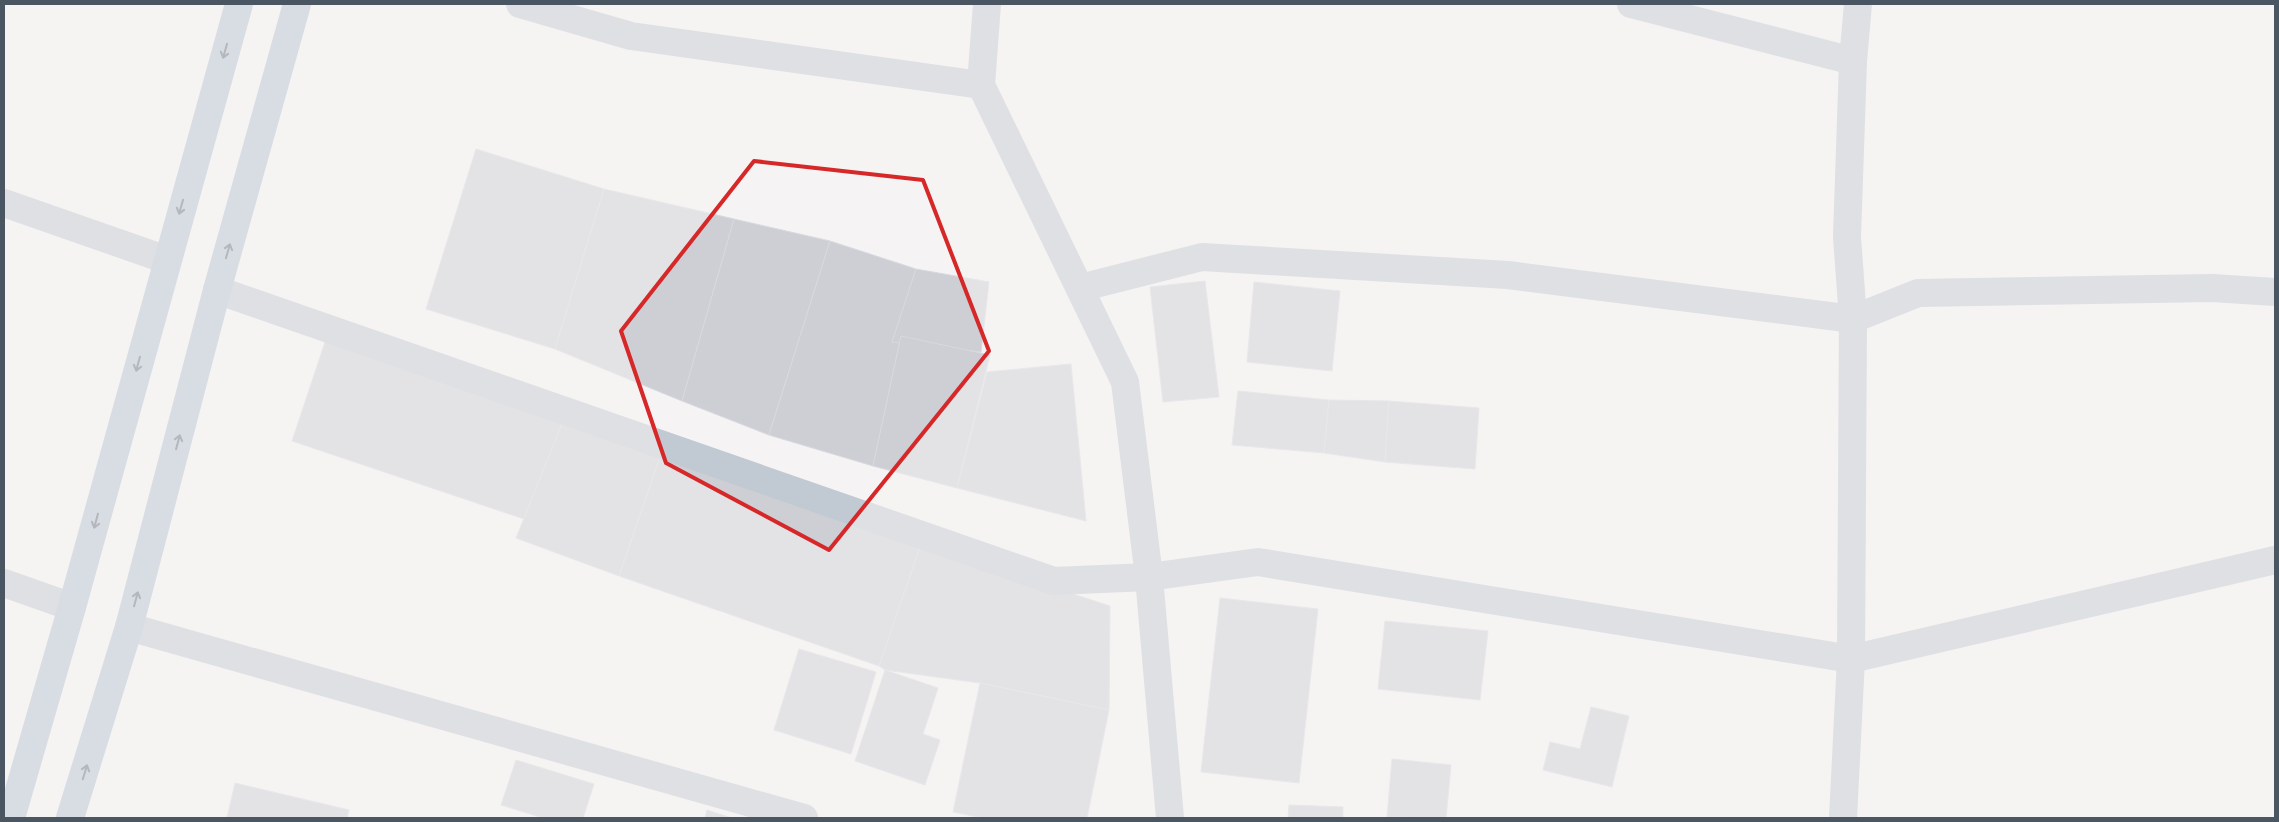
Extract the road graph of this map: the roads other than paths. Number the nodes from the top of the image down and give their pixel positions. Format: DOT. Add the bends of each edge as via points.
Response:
graph roads {
  1 [pos="239,4"];
  2 [pos="297,4"];
  3 [pos="520,4"];
  4 [pos="987,4"];
  5 [pos="1631,4"];
  6 [pos="1858,4"];
  7 [pos="1853,61"];
  8 [pos="982,85"];
  9 [pos="4,203"];
  10 [pos="167,260"];
  11 [pos="1080,288"];
  12 [pos="217,290"];
  13 [pos="2275,292"];
  14 [pos="1854,319"];
  15 [pos="2275,560"];
  16 [pos="1149,577"];
  17 [pos="4,582"];
  18 [pos="72,606"];
  19 [pos="129,627"];
  20 [pos="1851,659"];
  21 [pos="11,818"];
  22 [pos="70,818"];
  23 [pos="804,818"];
  24 [pos="1170,818"];
  25 [pos="1843,818"];
  1 -- 10 [label="main road, one-way"];
  12 -- 2 [label="main road, one-way"];
  3 -- 8 [label="street" via="631,36"];
  4 -- 8 [label="street"];
  5 -- 7 [label="street"];
  6 -- 7 [label="street"];
  7 -- 14 [label="street" via="1847,237"];
  8 -- 11 [label="street"];
  9 -- 10 [label="street"];
  10 -- 18 [label="main road, one-way"];
  11 -- 14 [label="street" via="1202,257 1508,275"];
  11 -- 16 [label="street" via="1125,382"];
  12 -- 16 [label="street" via="1054,581"];
  19 -- 12 [label="main road, one-way"];
  13 -- 14 [label="street" via="2212,288 1918,293"];
  14 -- 20 [label="street"];
  15 -- 20 [label="street"];
  16 -- 20 [label="street" via="1258,562"];
  16 -- 24 [label="street"];
  17 -- 18 [label="street"];
  18 -- 21 [label="main road"];
  22 -- 19 [label="main road, one-way"];
  19 -- 23 [label="street"];
  20 -- 25 [label="street"];
}
